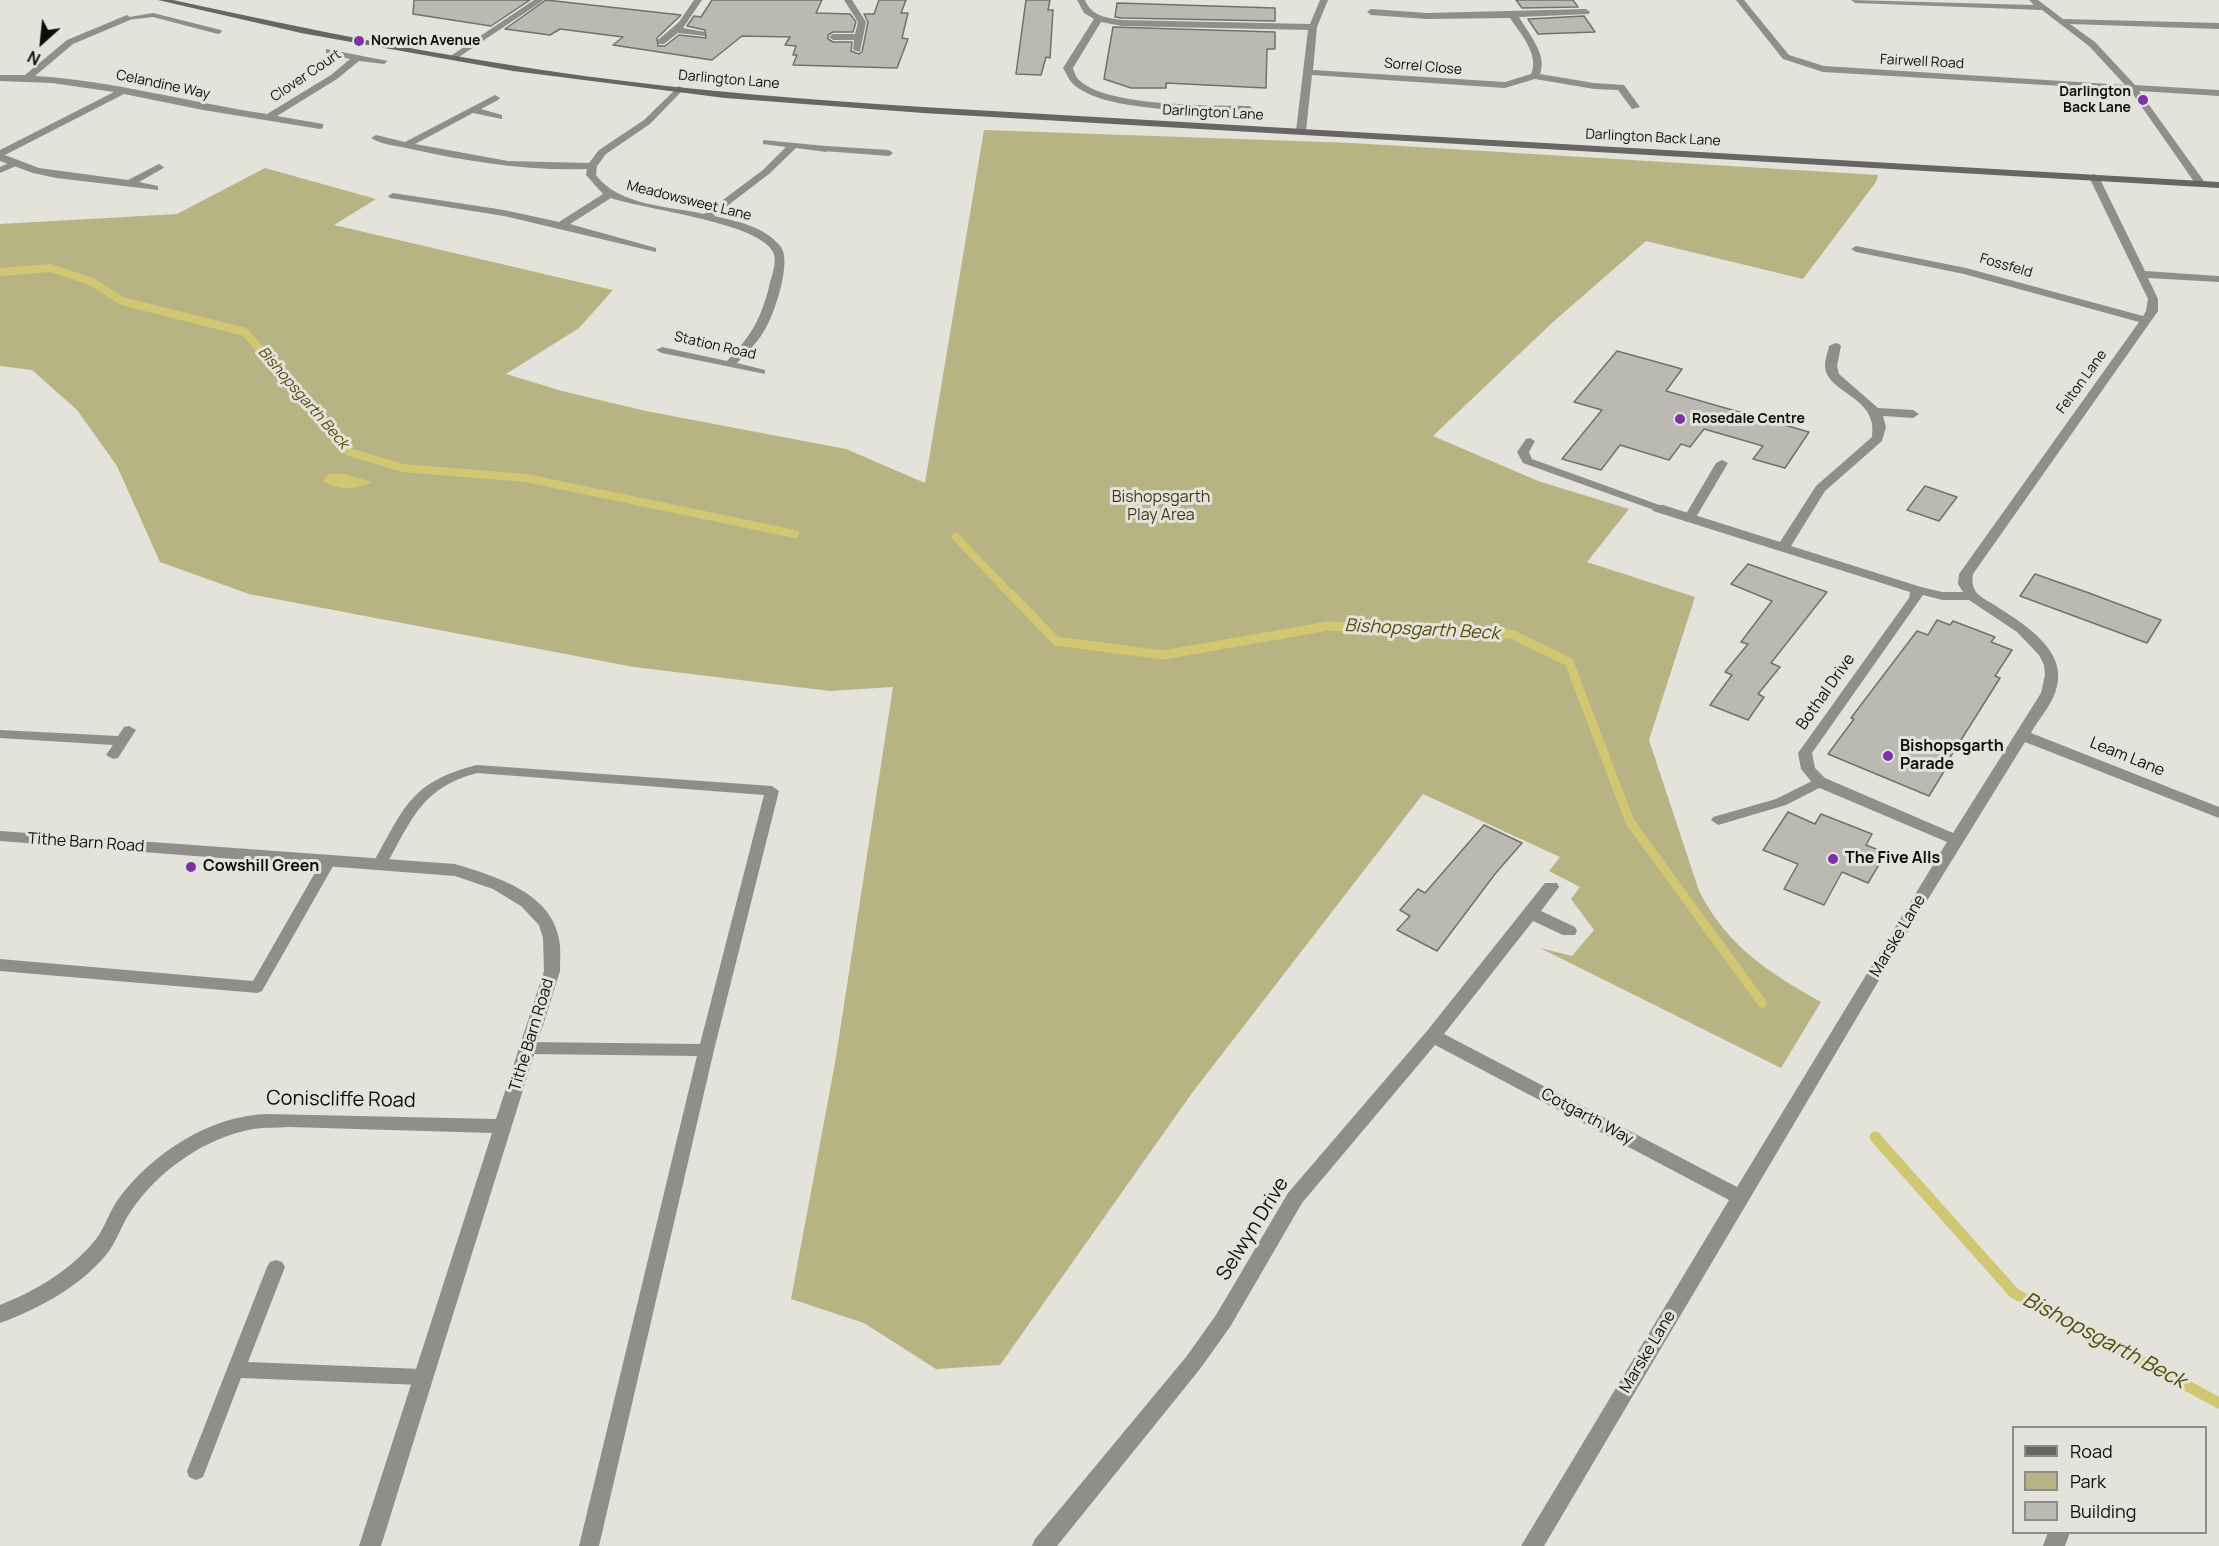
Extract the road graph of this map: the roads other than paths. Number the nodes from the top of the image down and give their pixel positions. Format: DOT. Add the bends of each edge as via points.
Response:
graph roads {
  1 [pos="162,0"];
  2 [pos="540,0"];
  3 [pos="698,0"];
  4 [pos="848,0"];
  5 [pos="1081,0"];
  6 [pos="1324,0"];
  7 [pos="1740,0"];
  8 [pos="1855,0"];
  9 [pos="2033,0"];
  10 [pos="1554,4"];
  11 [pos="2045,8"];
  12 [pos="1371,12"];
  13 [pos="1559,12"];
  14 [pos="1586,12"];
  15 [pos="1513,15"];
  16 [pos="127,18"];
  17 [pos="1099,18"];
  18 [pos="2064,21"];
  19 [pos="2219,23"];
  20 [pos="88,26"];
  21 [pos="1313,27"];
  22 [pos="100,29"];
  23 [pos="677,30"];
  24 [pos="218,32"];
  25 [pos="702,34"];
  26 [pos="860,37"];
  27 [pos="833,38"];
  28 [pos="661,42"];
  29 [pos="857,50"];
  30 [pos="329,51"];
  31 [pos="453,57"];
  32 [pos="357,58"];
  33 [pos="384,61"];
  34 [pos="1307,72"];
  35 [pos="1613,74"];
  36 [pos="1535,76"];
  37 [pos="28,77"];
  38 [pos="0,78"];
  39 [pos="1621,87"];
  40 [pos="2132,87"];
  41 [pos="124,90"];
  42 [pos="679,90"];
  43 [pos="2219,93"];
  44 [pos="1193,96"];
  45 [pos="495,98"];
  46 [pos="1190,107"];
  47 [pos="1635,107"];
  48 [pos="1249,109"];
  49 [pos="471,110"];
  50 [pos="270,116"];
  51 [pos="499,117"];
  52 [pos="320,126"];
  53 [pos="1301,131"];
  54 [pos="376,138"];
  55 [pos="766,142"];
  56 [pos="406,145"];
  57 [pos="794,146"];
  58 [pos="826,149"];
  59 [pos="889,153"];
  60 [pos="0,155"];
  61 [pos="13,164"];
  62 [pos="591,166"];
  63 [pos="159,167"];
  64 [pos="0,170"];
  65 [pos="2094,177"];
  66 [pos="132,182"];
  67 [pos="2201,184"];
  68 [pos="2219,185"];
  69 [pos="153,188"];
  70 [pos="610,194"];
  71 [pos="393,196"];
  72 [pos="504,213"];
  73 [pos="705,218"];
  74 [pos="562,225"];
  75 [pos="1856,249"];
  76 [pos="652,250"];
  77 [pos="2141,274"];
  78 [pos="2219,279"];
  79 [pos="2145,320"];
  80 [pos="1835,346"];
  81 [pos="662,350"];
  82 [pos="729,365"];
  83 [pos="761,372"];
  84 [pos="1877,412"];
  85 [pos="1913,414"];
  86 [pos="1530,441"];
  87 [pos="1722,463"];
  88 [pos="1658,508"];
  89 [pos="1689,519"];
  90 [pos="1782,549"];
  91 [pos="1917,590"];
  92 [pos="1972,596"];
  93 [pos="0,734"];
  94 [pos="2022,735"];
  95 [pos="113,755"];
  96 [pos="1820,782"];
  97 [pos="2219,813"];
  98 [pos="1718,820"];
  99 [pos="0,836"];
  100 [pos="1956,840"];
  101 [pos="329,861"];
  102 [pos="379,865"];
  103 [pos="1551,887"];
  104 [pos="1530,912"];
  105 [pos="1569,931"];
  106 [pos="0,965"];
  107 [pos="1433,1036"];
  108 [pos="528,1048"];
  109 [pos="706,1050"];
  110 [pos="504,1126"];
  111 [pos="1741,1198"];
  112 [pos="276,1267"];
  113 [pos="0,1314"];
  114 [pos="236,1370"];
  115 [pos="422,1377"];
  116 [pos="196,1471"];
  117 [pos="370,1546"];
  118 [pos="589,1546"];
  119 [pos="1043,1546"];
  120 [pos="1532,1546"];
  1 -- 31 [label="street, Darlington Lane" via="283,27"];
  2 -- 31 [label="street"];
  3 -- 23 [label="street"];
  4 -- 26 [label="street" via="862,22"];
  5 -- 17 [label="street" via="1086,11"];
  6 -- 21 [label="street"];
  7 -- 40 [label="street, Fairwell Road" via="1786,57 1823,69"];
  8 -- 11 [label="street"];
  9 -- 11 [label="street"];
  10 -- 13 [label="street"];
  11 -- 18 [label="street"];
  12 -- 15 [label="street" via="1399,9"];
  13 -- 14 [label="street"];
  13 -- 15 [label="street"];
  15 -- 36 [label="street" via="1538,60"];
  16 -- 22 [label="street"];
  16 -- 24 [label="lane" via="153,15"];
  17 -- 21 [label="street" via="1122,23"];
  17 -- 46 [label="street" via="1068,68 1072,80 1082,89 1114,98 1154,106"];
  18 -- 19 [label="street"];
  18 -- 40 [label="street"];
  20 -- 22 [label="street"];
  21 -- 34 [label="street"];
  22 -- 37 [label="street" via="70,42"];
  23 -- 25 [label="street"];
  23 -- 28 [label="street"];
  26 -- 27 [label="street"];
  26 -- 29 [label="street"];
  30 -- 32 [label="street, Clover Court"];
  31 -- 42 [label="street, Darlington Lane"];
  32 -- 33 [label="street, Clover Court"];
  32 -- 50 [label="street, Clover Court" via="334,77"];
  34 -- 36 [label="street, Sorrel Close" via="1480,85 1505,85"];
  34 -- 53 [label="street"];
  35 -- 39 [label="street"];
  36 -- 39 [label="street, Sorrel Close"];
  37 -- 38 [label="street, Celandine Way"];
  37 -- 41 [label="street, Celandine Way"];
  39 -- 47 [label="street"];
  40 -- 43 [label="street, Fairwell Road"];
  40 -- 67 [label="street"];
  41 -- 50 [label="street, Celandine Way" via="224,111"];
  41 -- 60 [label="street"];
  42 -- 53 [label="street, Darlington Lane"];
  42 -- 62 [label="street" via="643,126 609,146"];
  44 -- 46 [label="street"];
  45 -- 49 [label="street"];
  46 -- 48 [label="street"];
  49 -- 51 [label="street"];
  49 -- 56 [label="street"];
  50 -- 52 [label="street, Celandine Way"];
  53 -- 65 [label="street, Darlington Back Lane"];
  54 -- 56 [label="street"];
  55 -- 57 [label="street"];
  56 -- 62 [label="street" via="498,165"];
  57 -- 58 [label="street"];
  57 -- 73 [label="street"];
  58 -- 59 [label="lane"];
  60 -- 61 [label="street"];
  61 -- 64 [label="lane"];
  61 -- 66 [label="street" via="58,176"];
  62 -- 70 [label="street, Meadowsweet Lane" via="591,175"];
  63 -- 66 [label="street"];
  65 -- 67 [label="street, Darlington Back Lane"];
  65 -- 77 [label="street, Felton Lane"];
  66 -- 69 [label="street"];
  67 -- 68 [label="street, Darlington Back Lane"];
  70 -- 73 [label="street, Meadowsweet Lane"];
  70 -- 74 [label="street"];
  71 -- 72 [label="lane"];
  72 -- 74 [label="street"];
  73 -- 82 [label="street, Meadowsweet Lane" via="750,230 770,240 780,262 767,321 759,335"];
  74 -- 76 [label="street"];
  75 -- 79 [label="street, Fossfeld" via="1961,268"];
  77 -- 78 [label="street"];
  77 -- 79 [label="street, Felton Lane" via="2153,299 2152,311"];
  79 -- 92 [label="street, Felton Lane" via="1966,574 1965,584"];
  80 -- 84 [label="street" via="1831,366 1834,375"];
  81 -- 82 [label="street, Station Road"];
  82 -- 83 [label="street, Station Road"];
  84 -- 85 [label="street"];
  84 -- 90 [label="street" via="1881,428 1878,438 1820,489"];
  86 -- 88 [label="lane" via="1522,452 1527,461"];
  87 -- 89 [label="lane"];
  88 -- 89 [label="street"];
  89 -- 90 [label="street"];
  90 -- 91 [label="street"];
  91 -- 92 [label="street" via="1942,596"];
  91 -- 96 [label="street, Bothal Drive" via="1916,598 1805,753 1808,769"];
  92 -- 94 [label="street, Marske Lane" via="2031,636 2050,665 2048,693"];
  93 -- 95 [label="lane" via="125,736"];
  94 -- 97 [label="street, Leam Lane"];
  94 -- 100 [label="street, Marske Lane"];
  96 -- 98 [label="lane" via="1780,802"];
  96 -- 100 [label="street"];
  99 -- 101 [label="street, Tithe Barn Road"];
  100 -- 111 [label="street, Marske Lane"];
  101 -- 102 [label="street, Tithe Barn Road"];
  101 -- 106 [label="lane" via="256,987"];
  102 -- 108 [label="street, Tithe Barn Road" via="455,870 491,880 517,894 535,910 550,936 552,971"];
  102 -- 109 [label="lane" via="423,792 459,772 477,769 772,791"];
  103 -- 104 [label="street, Selwyn Drive"];
  104 -- 105 [label="street"];
  104 -- 107 [label="street, Selwyn Drive"];
  107 -- 111 [label="street, Cotgarth Way"];
  107 -- 119 [label="street, Selwyn Drive" via="1295,1198 1223,1321 1193,1363"];
  108 -- 109 [label="lane"];
  108 -- 110 [label="street, Tithe Barn Road"];
  109 -- 118 [label="lane"];
  110 -- 113 [label="street, Coniscliffe Road" via="289,1120 254,1122 224,1130 185,1149 147,1178 124,1206 101,1248 75,1273 45,1296"];
  110 -- 115 [label="street, Tithe Barn Road"];
  111 -- 120 [label="street, Marske Lane"];
  112 -- 114 [label="lane"];
  114 -- 115 [label="lane"];
  114 -- 116 [label="lane"];
  115 -- 117 [label="street, Tithe Barn Road"];
}
